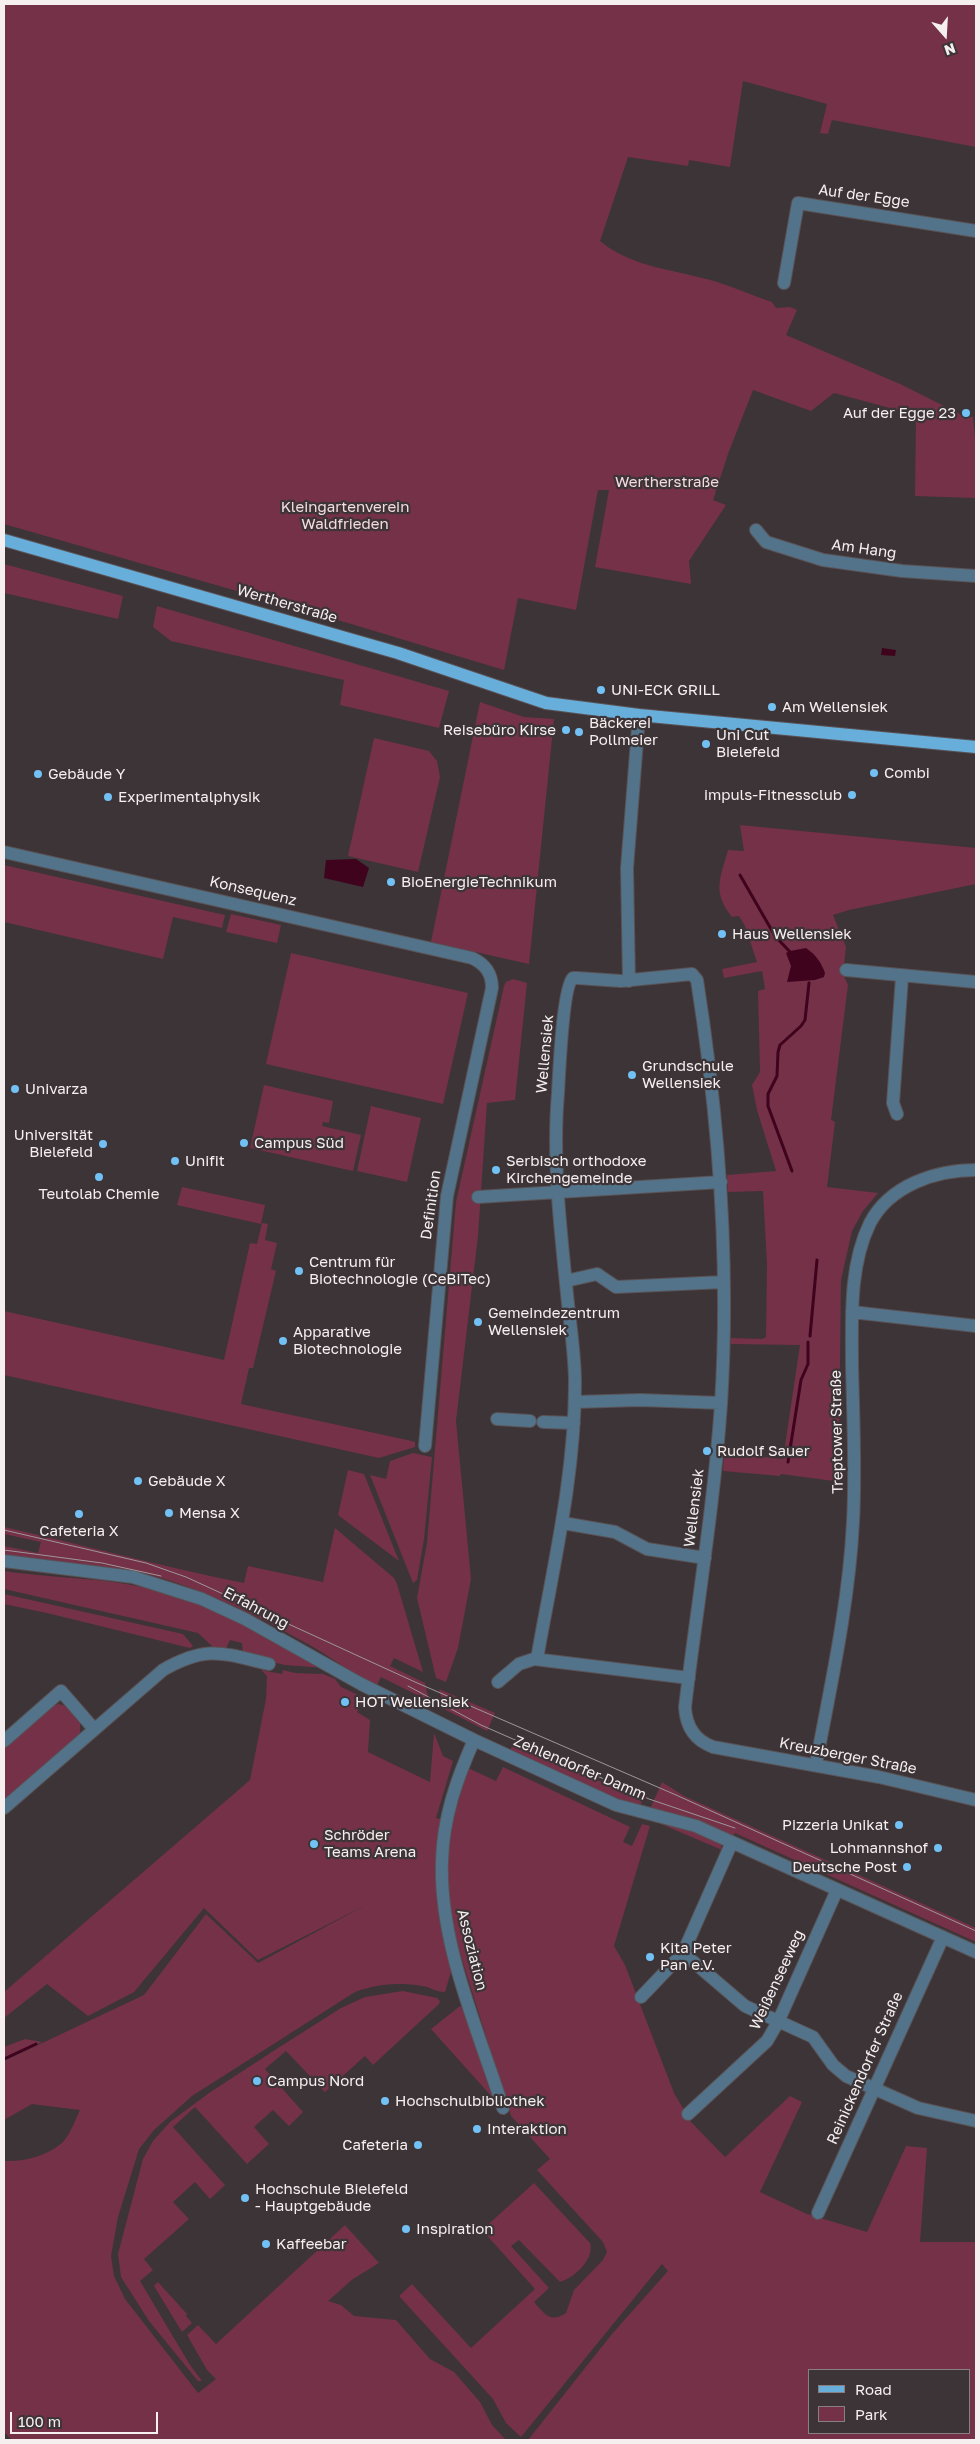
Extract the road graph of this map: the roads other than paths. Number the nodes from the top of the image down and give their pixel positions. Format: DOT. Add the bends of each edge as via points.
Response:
graph roads {
  1 [pos="976,230"];
  2 [pos="784,283"];
  3 [pos="756,530"];
  4 [pos="4,540"];
  5 [pos="976,576"];
  6 [pos="639,715"];
  7 [pos="976,747"];
  8 [pos="4,852"];
  9 [pos="846,970"];
  10 [pos="489,973"];
  11 [pos="902,976"];
  12 [pos="629,981"];
  13 [pos="976,982"];
  14 [pos="897,1114"];
  15 [pos="976,1170"];
  16 [pos="721,1182"];
  17 [pos="557,1192"];
  18 [pos="478,1197"];
  19 [pos="566,1281"];
  20 [pos="724,1282"];
  21 [pos="852,1312"];
  22 [pos="976,1326"];
  23 [pos="575,1402"];
  24 [pos="721,1403"];
  25 [pos="497,1419"];
  26 [pos="530,1421"];
  27 [pos="543,1422"];
  28 [pos="574,1423"];
  29 [pos="425,1446"];
  30 [pos="563,1523"];
  31 [pos="705,1558"];
  32 [pos="4,1562"];
  33 [pos="537,1659"];
  34 [pos="269,1664"];
  35 [pos="688,1678"];
  36 [pos="498,1682"];
  37 [pos="94,1729"];
  38 [pos="474,1740"];
  39 [pos="4,1741"];
  40 [pos="712,1747"];
  41 [pos="816,1764"];
  42 [pos="976,1800"];
  43 [pos="4,1808"];
  44 [pos="732,1842"];
  45 [pos="837,1890"];
  46 [pos="942,1936"];
  47 [pos="976,1952"];
  48 [pos="682,1953"];
  49 [pos="641,1996"];
  50 [pos="778,2022"];
  51 [pos="874,2089"];
  52 [pos="503,2108"];
  53 [pos="688,2114"];
  54 [pos="976,2121"];
  55 [pos="818,2213"];
  1 -- 2 [label="street, Auf der Egge" via="798,203"];
  3 -- 5 [label="street, Am Hang" via="766,542 823,560 902,571"];
  4 -- 6 [label="main road, Wertherstraße" via="398,653 546,703"];
  6 -- 7 [label="main road, Wertherstraße"];
  6 -- 12 [label="street" via="628,847"];
  8 -- 10 [label="street, Konsequenz" via="472,958 486,967"];
  9 -- 11 [label="street"];
  10 -- 29 [label="street, Definition" via="492,988 447,1196"];
  11 -- 13 [label="street"];
  11 -- 14 [label="street" via="893,1103"];
  12 -- 16 [label="street, Wellensiek" via="688,973 696,976 711,1076"];
  12 -- 17 [label="street, Wellensiek" via="573,978 569,983 555,1122"];
  15 -- 21 [label="street, Treptower Straße" via="935,1175 888,1199 871,1221 864,1237 857,1262"];
  16 -- 17 [label="street"];
  16 -- 20 [label="street, Wellensiek"];
  17 -- 18 [label="street"];
  17 -- 19 [label="street, Wellensiek"];
  19 -- 20 [label="street" via="597,1274 616,1287"];
  19 -- 23 [label="street, Wellensiek"];
  20 -- 24 [label="street, Wellensiek"];
  21 -- 22 [label="street"];
  21 -- 41 [label="street, Treptower Straße" via="853,1523 840,1632"];
  23 -- 24 [label="street"];
  23 -- 28 [label="street, Wellensiek"];
  24 -- 31 [label="street, Wellensiek"];
  25 -- 26 [label="street"];
  27 -- 28 [label="street"];
  28 -- 30 [label="street, Wellensiek"];
  30 -- 31 [label="street, Wellensiek" via="615,1532 647,1549"];
  30 -- 33 [label="street, Wellensiek"];
  31 -- 35 [label="street, Wellensiek"];
  32 -- 38 [label="street, Erfahrung" via="133,1577 189,1594 231,1612 353,1680"];
  33 -- 35 [label="street"];
  33 -- 36 [label="street" via="519,1664"];
  34 -- 37 [label="street" via="234,1652 208,1652 183,1658 163,1670"];
  35 -- 40 [label="street, Wellensiek" via="685,1707 688,1725 698,1740"];
  37 -- 39 [label="street" via="61,1691"];
  37 -- 43 [label="street"];
  38 -- 44 [label="street, Zehlendorfer Damm" via="616,1805 690,1824"];
  38 -- 52 [label="street, Assoziation" via="450,1806 443,1844 442,1881 452,1951"];
  40 -- 41 [label="street, Kreuzberger Straße"];
  41 -- 42 [label="street, Kreuzberger Straße"];
  44 -- 45 [label="street, Zehlendorfer Damm"];
  44 -- 48 [label="street"];
  45 -- 46 [label="street, Zehlendorfer Damm"];
  45 -- 50 [label="street, Weißenseeweg"];
  46 -- 47 [label="street, Zehlendorfer Damm"];
  46 -- 51 [label="street, Reinickendorfer Straße"];
  48 -- 49 [label="street"];
  48 -- 50 [label="street" via="745,2006"];
  50 -- 51 [label="street" via="813,2037 839,2071"];
  50 -- 53 [label="street, Weißenseeweg" via="767,2041"];
  51 -- 54 [label="street" via="918,2108"];
  51 -- 55 [label="street, Reinickendorfer Straße"];
}
